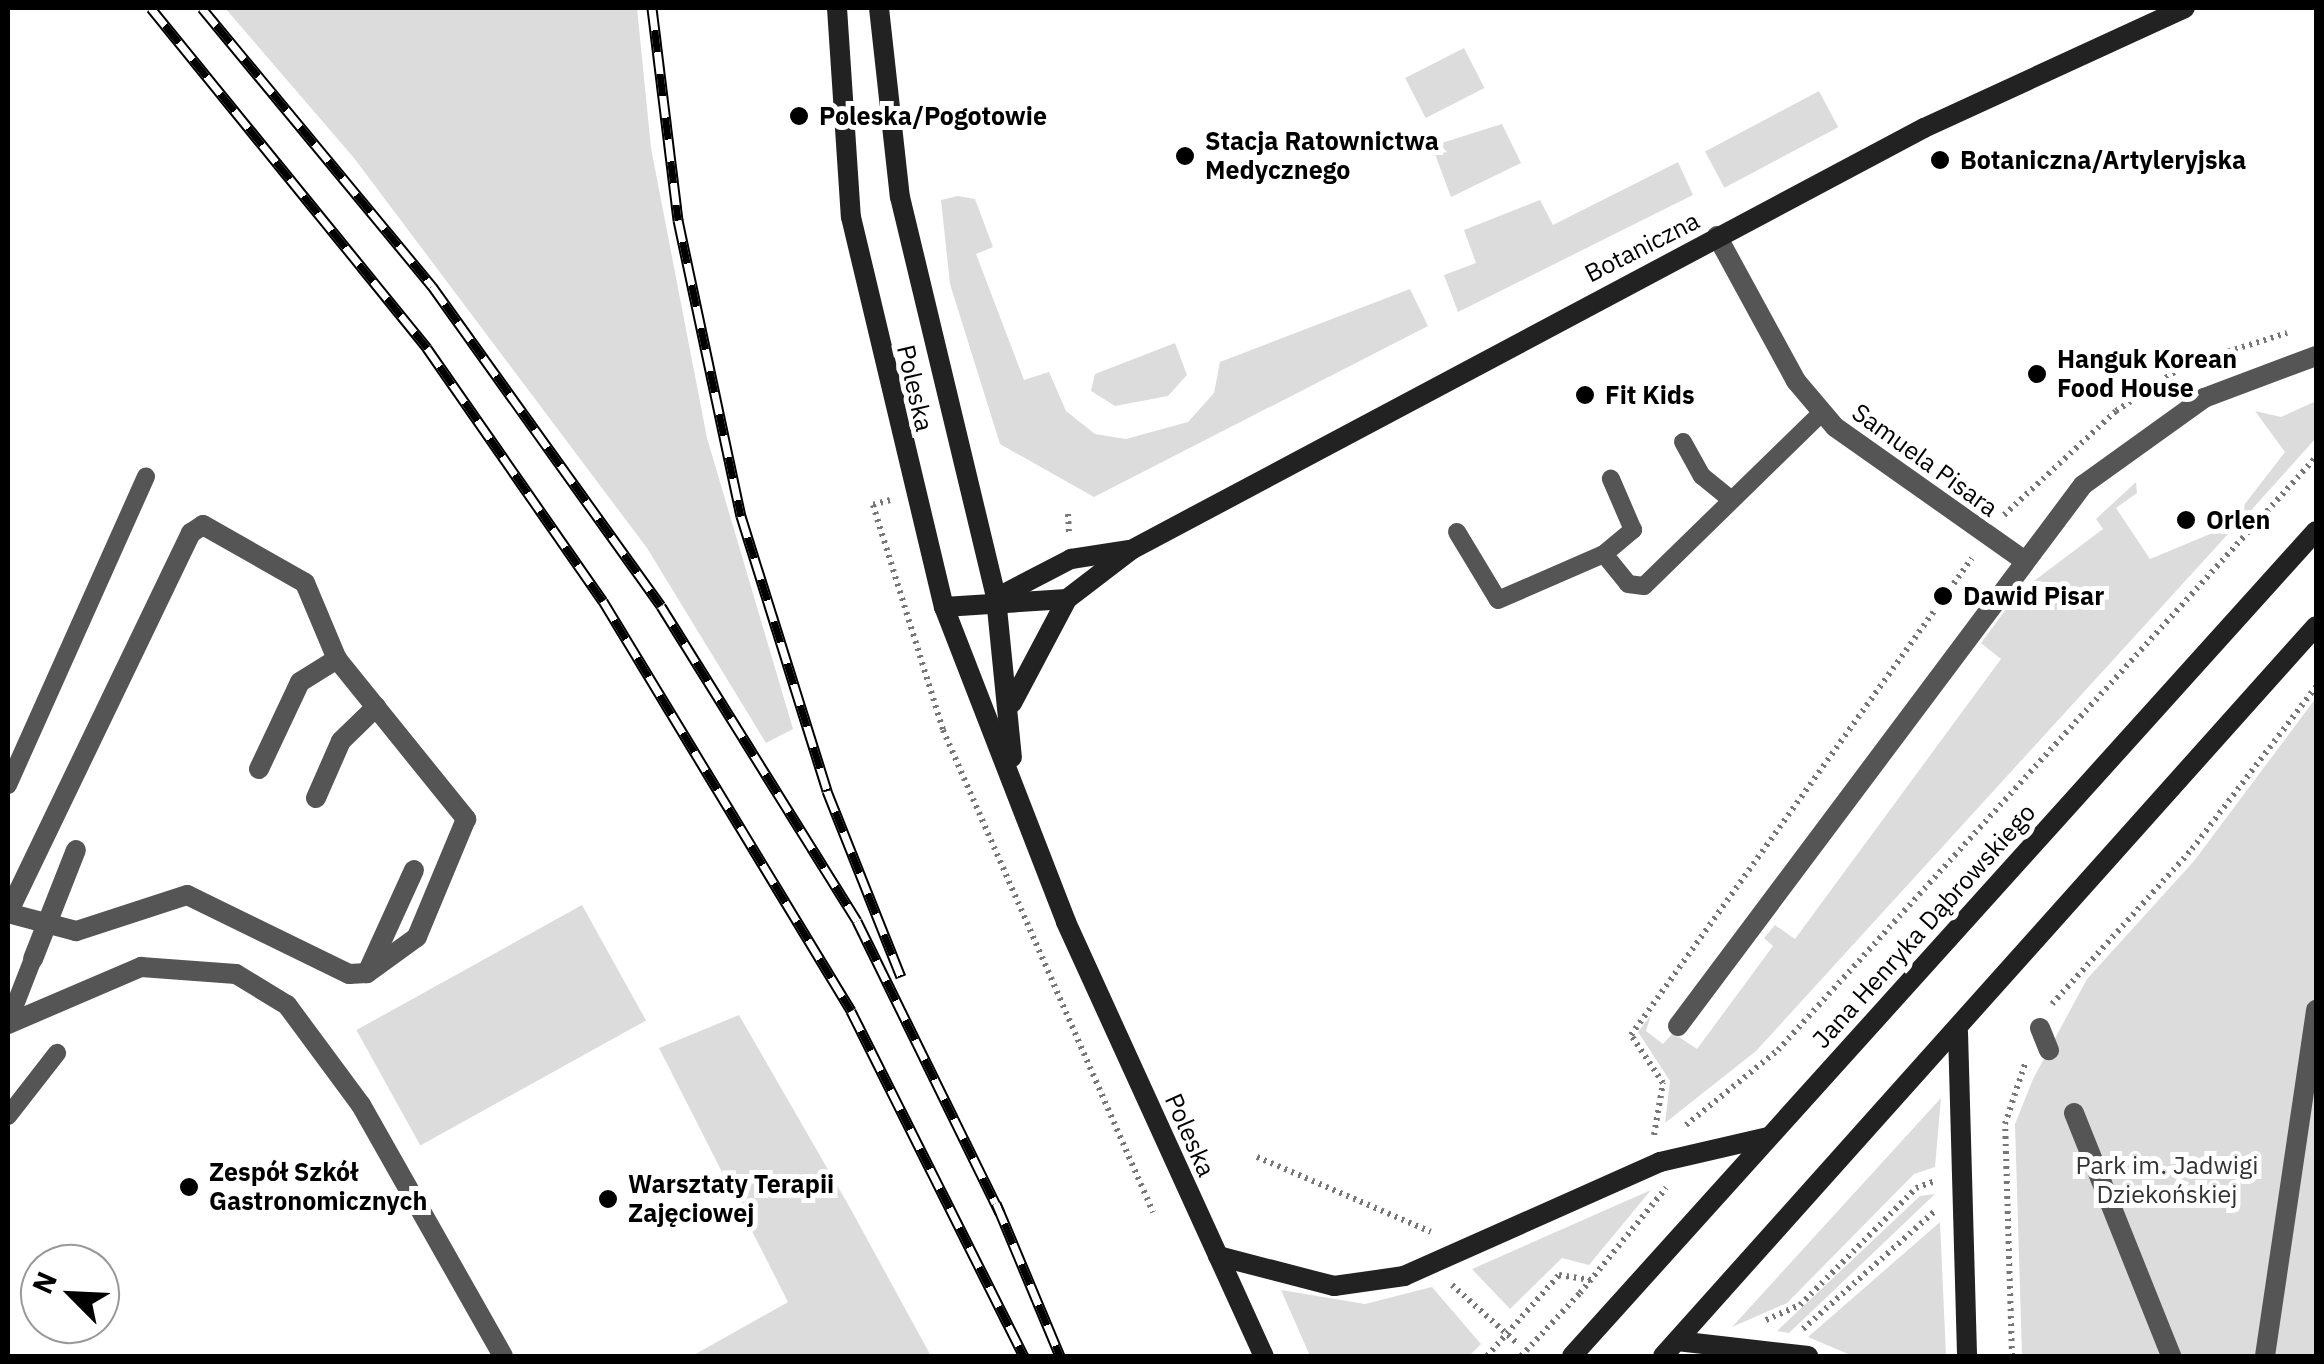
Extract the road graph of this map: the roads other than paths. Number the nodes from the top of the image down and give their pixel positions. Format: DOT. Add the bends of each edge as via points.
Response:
graph roads {
  1 [pos="838,8"];
  2 [pos="879,8"];
  3 [pos="2185,8"];
  4 [pos="1717,236"];
  5 [pos="2316,356"];
  6 [pos="1822,412"];
  7 [pos="1683,442"];
  8 [pos="146,476"];
  9 [pos="1611,479"];
  10 [pos="1732,500"];
  11 [pos="2316,531"];
  12 [pos="1457,532"];
  13 [pos="1132,550"];
  14 [pos="1604,554"];
  15 [pos="2022,559"];
  16 [pos="996,598"];
  17 [pos="1067,599"];
  18 [pos="944,607"];
  19 [pos="2316,626"];
  20 [pos="336,659"];
  21 [pos="1012,703"];
  22 [pos="376,707"];
  23 [pos="1012,764"];
  24 [pos="260,769"];
  25 [pos="8,785"];
  26 [pos="316,798"];
  27 [pos="76,850"];
  28 [pos="414,870"];
  29 [pos="43,929"];
  30 [pos="33,959"];
  31 [pos="367,973"];
  32 [pos="2316,1010"];
  33 [pos="8,1024"];
  34 [pos="1678,1026"];
  35 [pos="2040,1028"];
  36 [pos="1958,1032"];
  37 [pos="2049,1050"];
  38 [pos="57,1054"];
  39 [pos="2074,1112"];
  40 [pos="8,1116"];
  41 [pos="1768,1137"];
  42 [pos="1218,1256"];
  43 [pos="1670,1349"];
  44 [pos="1800,1354"];
  45 [pos="503,1356"];
  46 [pos="1264,1356"];
  47 [pos="1572,1356"];
  48 [pos="1967,1356"];
  49 [pos="2171,1356"];
  50 [pos="2265,1356"];
  1 -- 18 [label="main road, Poleska" via="851,217"];
  2 -- 16 [label="main road, Poleska" via="900,197"];
  3 -- 4 [label="main road, Botaniczna" via="2022,80"];
  4 -- 6 [label="street, Samuela Pisara"];
  4 -- 13 [label="main road, Botaniczna"];
  5 -- 15 [label="street" via="2174,417 2083,485"];
  6 -- 10 [label="lane"];
  6 -- 15 [label="street, Samuela Pisara" via="1878,462"];
  7 -- 10 [label="lane" via="1702,476"];
  8 -- 25 [label="lane"];
  9 -- 14 [label="lane" via="1633,530"];
  10 -- 14 [label="lane" via="1644,586 1628,584"];
  11 -- 41 [label="main road, Jana Henryka Dąbrowskiego"];
  12 -- 14 [label="lane" via="1498,600"];
  13 -- 16 [label="main road, Botaniczna" via="1071,559"];
  13 -- 17 [label="main road, Botaniczna"];
  15 -- 34 [label="street"];
  16 -- 17 [label="main road, Botaniczna"];
  16 -- 18 [label="main road, Botaniczna"];
  16 -- 21 [label="main road, Poleska"];
  17 -- 21 [label="main road, Botaniczna"];
  18 -- 23 [label="main road, Poleska"];
  19 -- 36 [label="main road"];
  20 -- 22 [label="street"];
  20 -- 24 [label="street" via="300,682"];
  20 -- 29 [label="street" via="317,604 290,567 196,526 8,913"];
  21 -- 23 [label="main road, Poleska"];
  22 -- 26 [label="street" via="341,741"];
  22 -- 31 [label="street" via="466,818 417,938"];
  23 -- 42 [label="main road, Poleska" via="1066,922"];
  27 -- 29 [label="street"];
  28 -- 31 [label="street"];
  29 -- 30 [label="street"];
  29 -- 31 [label="street" via="76,931 187,895 349,974"];
  30 -- 33 [label="lane"];
  32 -- 50 [label="street"];
  33 -- 45 [label="street" via="141,967 236,974 288,1005 361,1104"];
  35 -- 37 [label="street"];
  36 -- 43 [label="main road"];
  36 -- 48 [label="main road"];
  38 -- 40 [label="lane"];
  39 -- 49 [label="street"];
  41 -- 42 [label="main road" via="1660,1162 1441,1262 1334,1286"];
  41 -- 47 [label="main road, Jana Henryka Dąbrowskiego"];
  42 -- 46 [label="main road, Poleska"];
  43 -- 44 [label="main road" via="1755,1347"];
}
